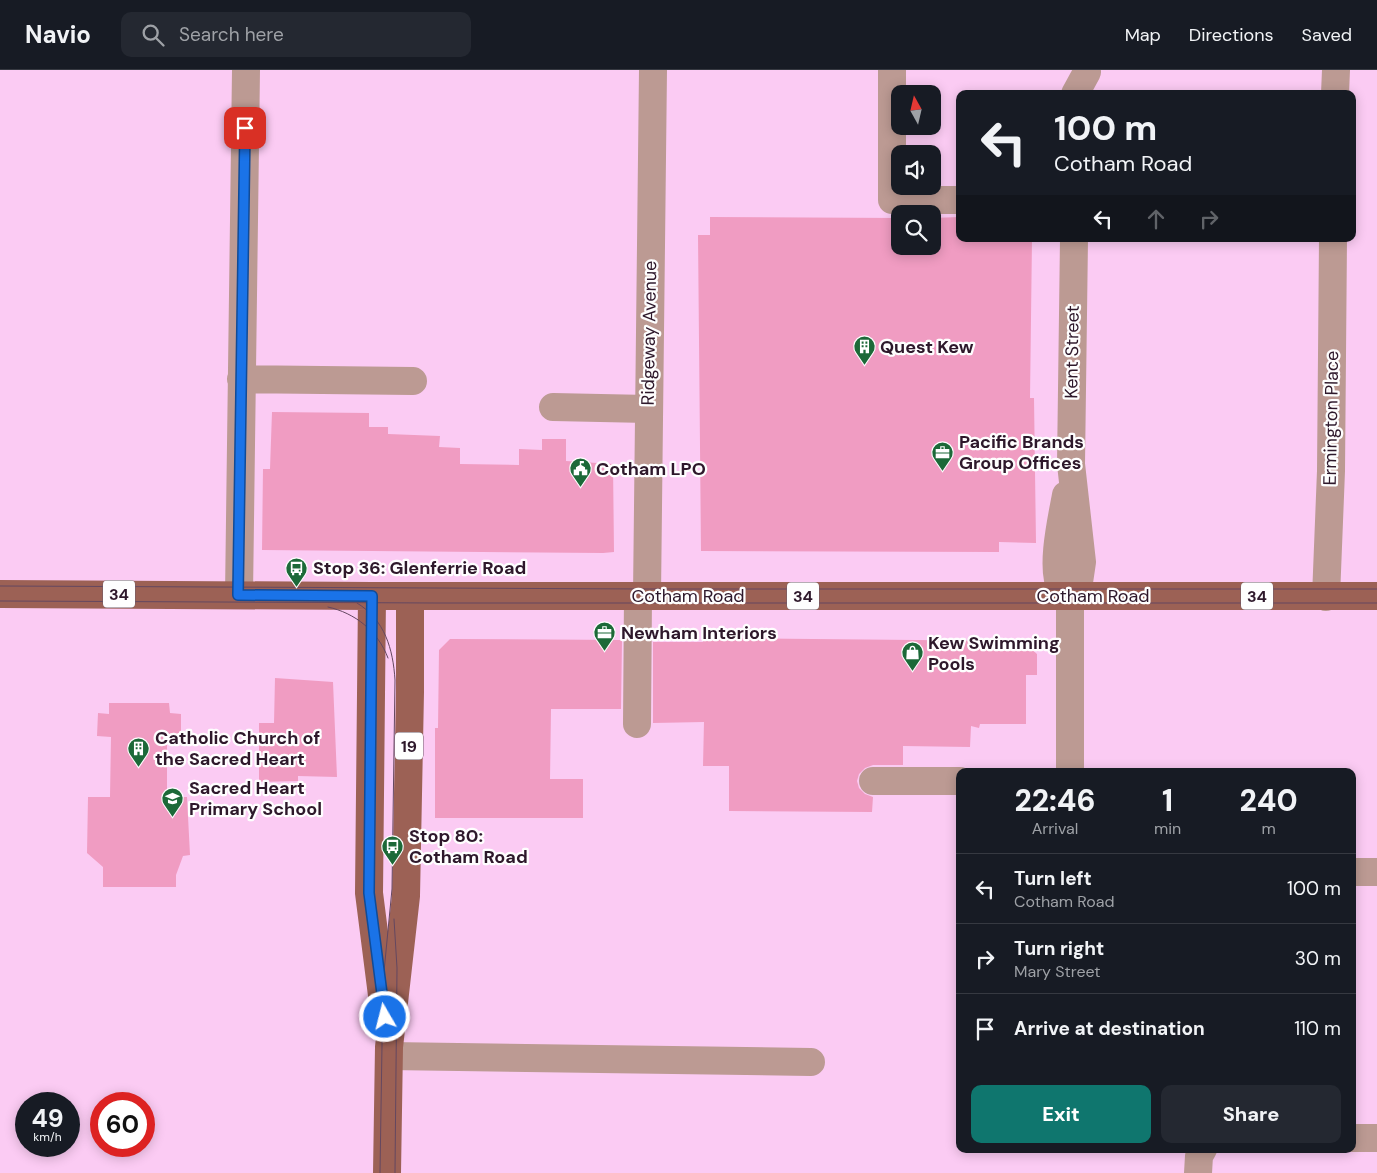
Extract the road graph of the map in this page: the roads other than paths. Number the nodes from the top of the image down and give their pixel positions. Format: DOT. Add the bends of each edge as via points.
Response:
graph roads {
  1 [pos="246,70"];
  2 [pos="653,70"];
  3 [pos="892,70"];
  4 [pos="1336,70"];
  5 [pos="1335,90"];
  6 [pos="956,200"];
  7 [pos="1074,242"];
  8 [pos="1334,242"];
  9 [pos="241,379"];
  10 [pos="413,380"];
  11 [pos="553,407"];
  12 [pos="648,409"];
  13 [pos="0,594"];
  14 [pos="238,595"];
  15 [pos="372,596"];
  16 [pos="410,596"];
  17 [pos="643,596"];
  18 [pos="1070,596"];
  19 [pos="1326,596"];
  20 [pos="1377,596"];
  21 [pos="637,724"];
  22 [pos="1070,768"];
  23 [pos="873,781"];
  24 [pos="956,781"];
  25 [pos="1356,872"];
  26 [pos="1377,872"];
  27 [pos="389,1052"];
  28 [pos="811,1062"];
  29 [pos="1356,1138"];
  30 [pos="1377,1138"];
  31 [pos="1200,1153"];
  32 [pos="387,1173"];
  33 [pos="1198,1173"];
  1 -- 9 [label="street"];
  2 -- 12 [label="street, Ridgeway Avenue"];
  3 -- 6 [label="street" via="892,200"];
  4 -- 5 [label="street"];
  7 -- 18 [label="street, Kent Street" via="1071,464 1082,562 1078,589"];
  8 -- 19 [label="street, Ermington Place"];
  9 -- 10 [label="street"];
  9 -- 14 [label="street"];
  11 -- 12 [label="street"];
  12 -- 17 [label="street, Ridgeway Avenue"];
  13 -- 14 [label="main road, Cotham Road / 34"];
  14 -- 15 [label="main road, Cotham Road / 34"];
  15 -- 16 [label="main road, Cotham Road / 34"];
  15 -- 27 [label="main road, 19" via="369,893"];
  16 -- 17 [label="main road, Cotham Road / 34"];
  16 -- 27 [label="main road, 19" via="406,896"];
  17 -- 18 [label="main road, Cotham Road / 34"];
  17 -- 21 [label="street, Ridgeway Avenue"];
  18 -- 19 [label="main road, Cotham Road / 34"];
  18 -- 22 [label="street"];
  19 -- 20 [label="main road, Cotham Road / 34"];
  23 -- 24 [label="street"];
  25 -- 26 [label="street"];
  27 -- 28 [label="street"];
  27 -- 32 [label="main road, 19"];
  29 -- 30 [label="street"];
  31 -- 33 [label="street"];
}
